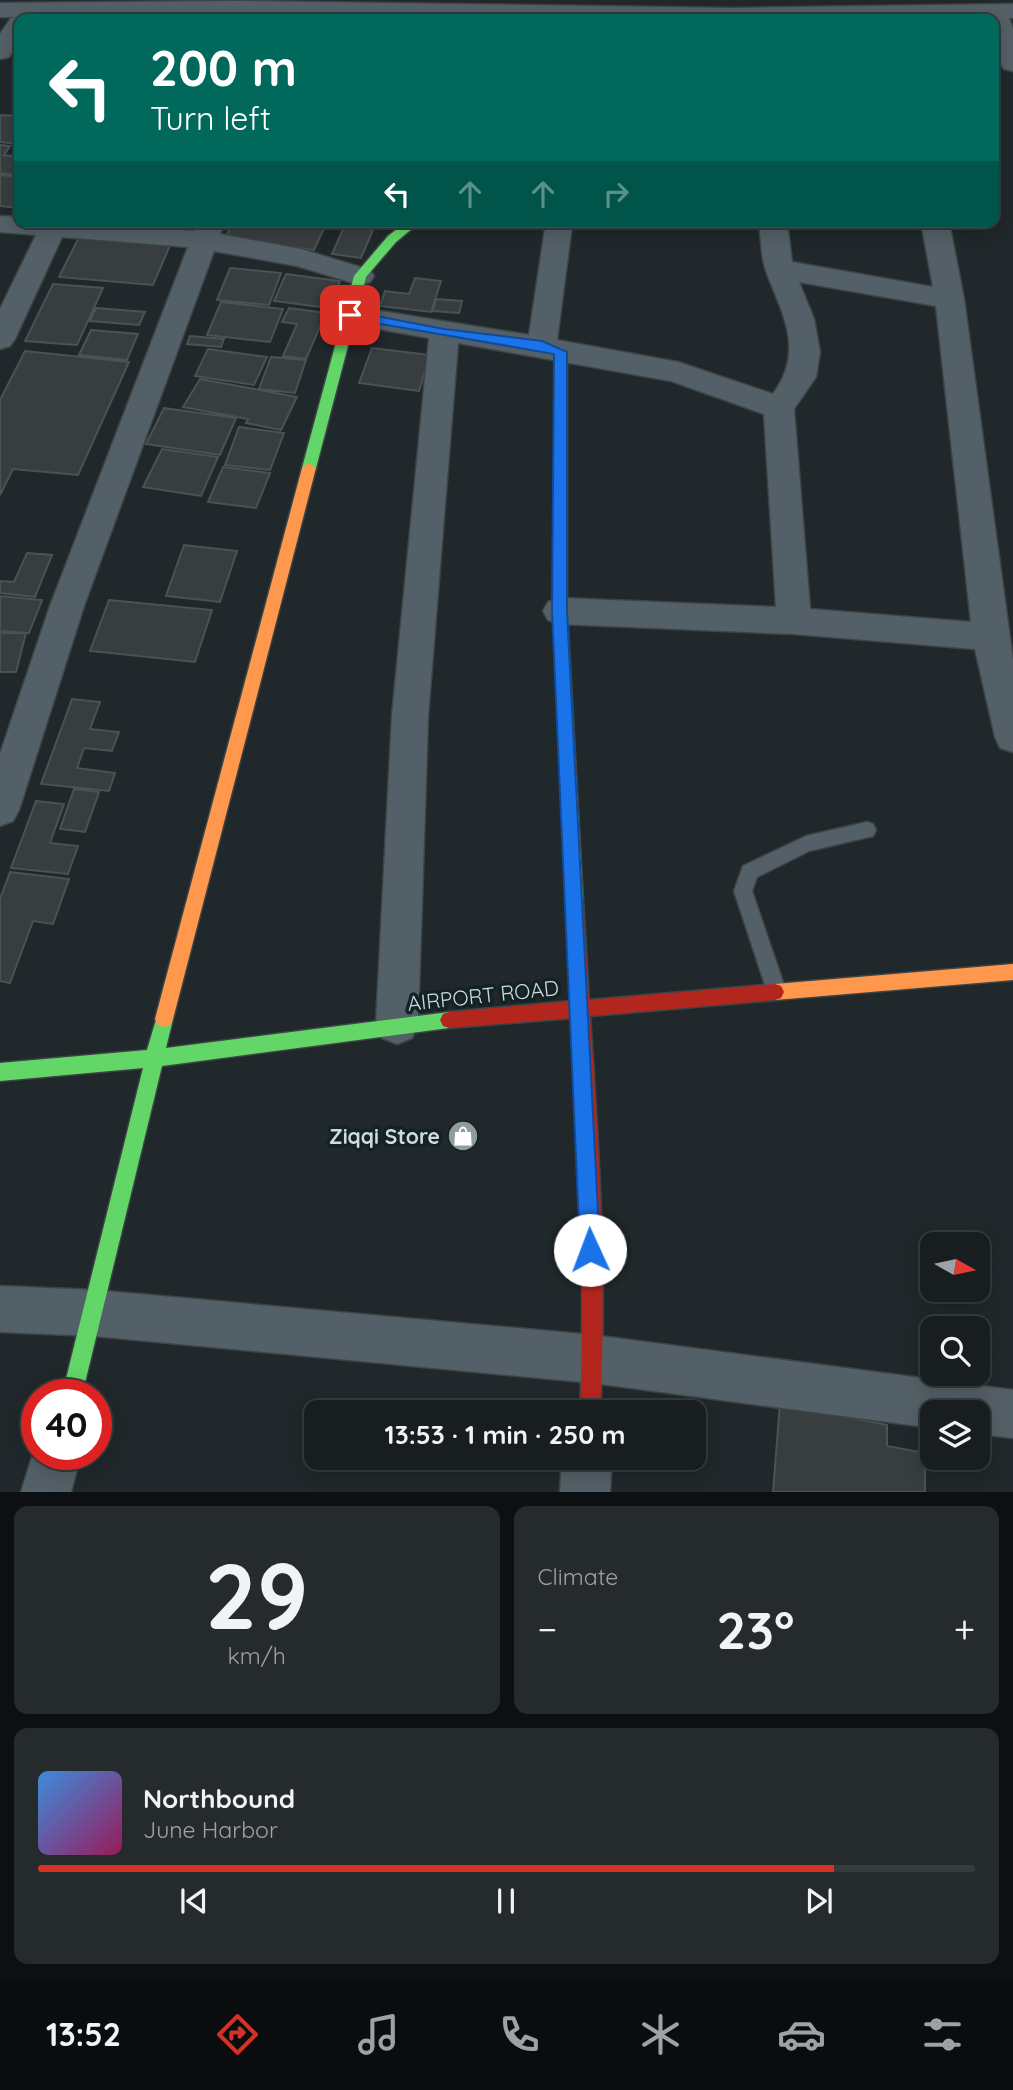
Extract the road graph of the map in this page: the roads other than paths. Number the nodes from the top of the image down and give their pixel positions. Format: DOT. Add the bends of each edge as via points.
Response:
graph roads {
  1 [pos="433,4"];
  2 [pos="1008,6"];
  3 [pos="163,8"];
  4 [pos="306,9"];
  5 [pos="517,11"];
  6 [pos="640,11"];
  7 [pos="783,11"];
  8 [pos="895,11"];
  9 [pos="70,14"];
  10 [pos="14,31"];
  11 [pos="0,52"];
  12 [pos="1013,64"];
  13 [pos="53,228"];
  14 [pos="115,228"];
  15 [pos="406,228"];
  16 [pos="558,228"];
  17 [pos="774,228"];
  18 [pos="936,228"];
  19 [pos="207,231"];
  20 [pos="779,269"];
  21 [pos="360,276"];
  22 [pos="950,299"];
  23 [pos="350,315"];
  24 [pos="444,333"];
  25 [pos="0,339"];
  26 [pos="551,349"];
  27 [pos="779,408"];
  28 [pos="560,611"];
  29 [pos="794,621"];
  30 [pos="990,636"];
  31 [pos="1013,737"];
  32 [pos="0,810"];
  33 [pos="867,830"];
  34 [pos="1013,972"];
  35 [pos="776,991"];
  36 [pos="581,1006"];
  37 [pos="397,1024"];
  38 [pos="154,1058"];
  39 [pos="0,1072"];
  40 [pos="0,1309"];
  41 [pos="94,1313"];
  42 [pos="593,1359"];
  43 [pos="76,1379"];
  44 [pos="591,1400"];
  45 [pos="1013,1414"];
  46 [pos="52,1470"];
  47 [pos="587,1470"];
  48 [pos="46,1492"];
  49 [pos="586,1492"];
  1 -- 4 [label="street"];
  1 -- 5 [label="street"];
  2 -- 8 [label="street"];
  2 -- 12 [label="street"];
  3 -- 4 [label="street"];
  3 -- 9 [label="street"];
  5 -- 6 [label="street"];
  6 -- 7 [label="street"];
  7 -- 8 [label="street"];
  10 -- 11 [label="street"];
  13 -- 25 [label="street"];
  14 -- 19 [label="street"];
  15 -- 21 [label="street"];
  16 -- 26 [label="street"];
  17 -- 20 [label="street"];
  18 -- 22 [label="street"];
  19 -- 21 [label="street"];
  19 -- 32 [label="street" via="67,606"];
  20 -- 22 [label="street"];
  20 -- 27 [label="street" via="799,319 805,352 801,377"];
  21 -- 23 [label="street"];
  22 -- 30 [label="street"];
  23 -- 24 [label="street"];
  23 -- 38 [label="street"];
  24 -- 26 [label="street"];
  24 -- 37 [label="street" via="410,716"];
  26 -- 27 [label="street" via="678,372"];
  26 -- 28 [label="street"];
  27 -- 29 [label="street"];
  28 -- 29 [label="street"];
  28 -- 36 [label="street"];
  29 -- 30 [label="street"];
  30 -- 31 [label="street"];
  33 -- 35 [label="lane" via="806,844 750,872 743,891"];
  34 -- 35 [label="street, AIRPORT ROAD"];
  35 -- 36 [label="street, AIRPORT ROAD"];
  36 -- 37 [label="street, AIRPORT ROAD"];
  36 -- 42 [label="street"];
  37 -- 38 [label="street, AIRPORT ROAD"];
  38 -- 39 [label="street, AIRPORT ROAD"];
  38 -- 41 [label="street"];
  40 -- 41 [label="street"];
  41 -- 42 [label="street"];
  41 -- 43 [label="street"];
  42 -- 44 [label="street"];
  42 -- 45 [label="street"];
  46 -- 48 [label="street"];
  47 -- 49 [label="street"];
}
